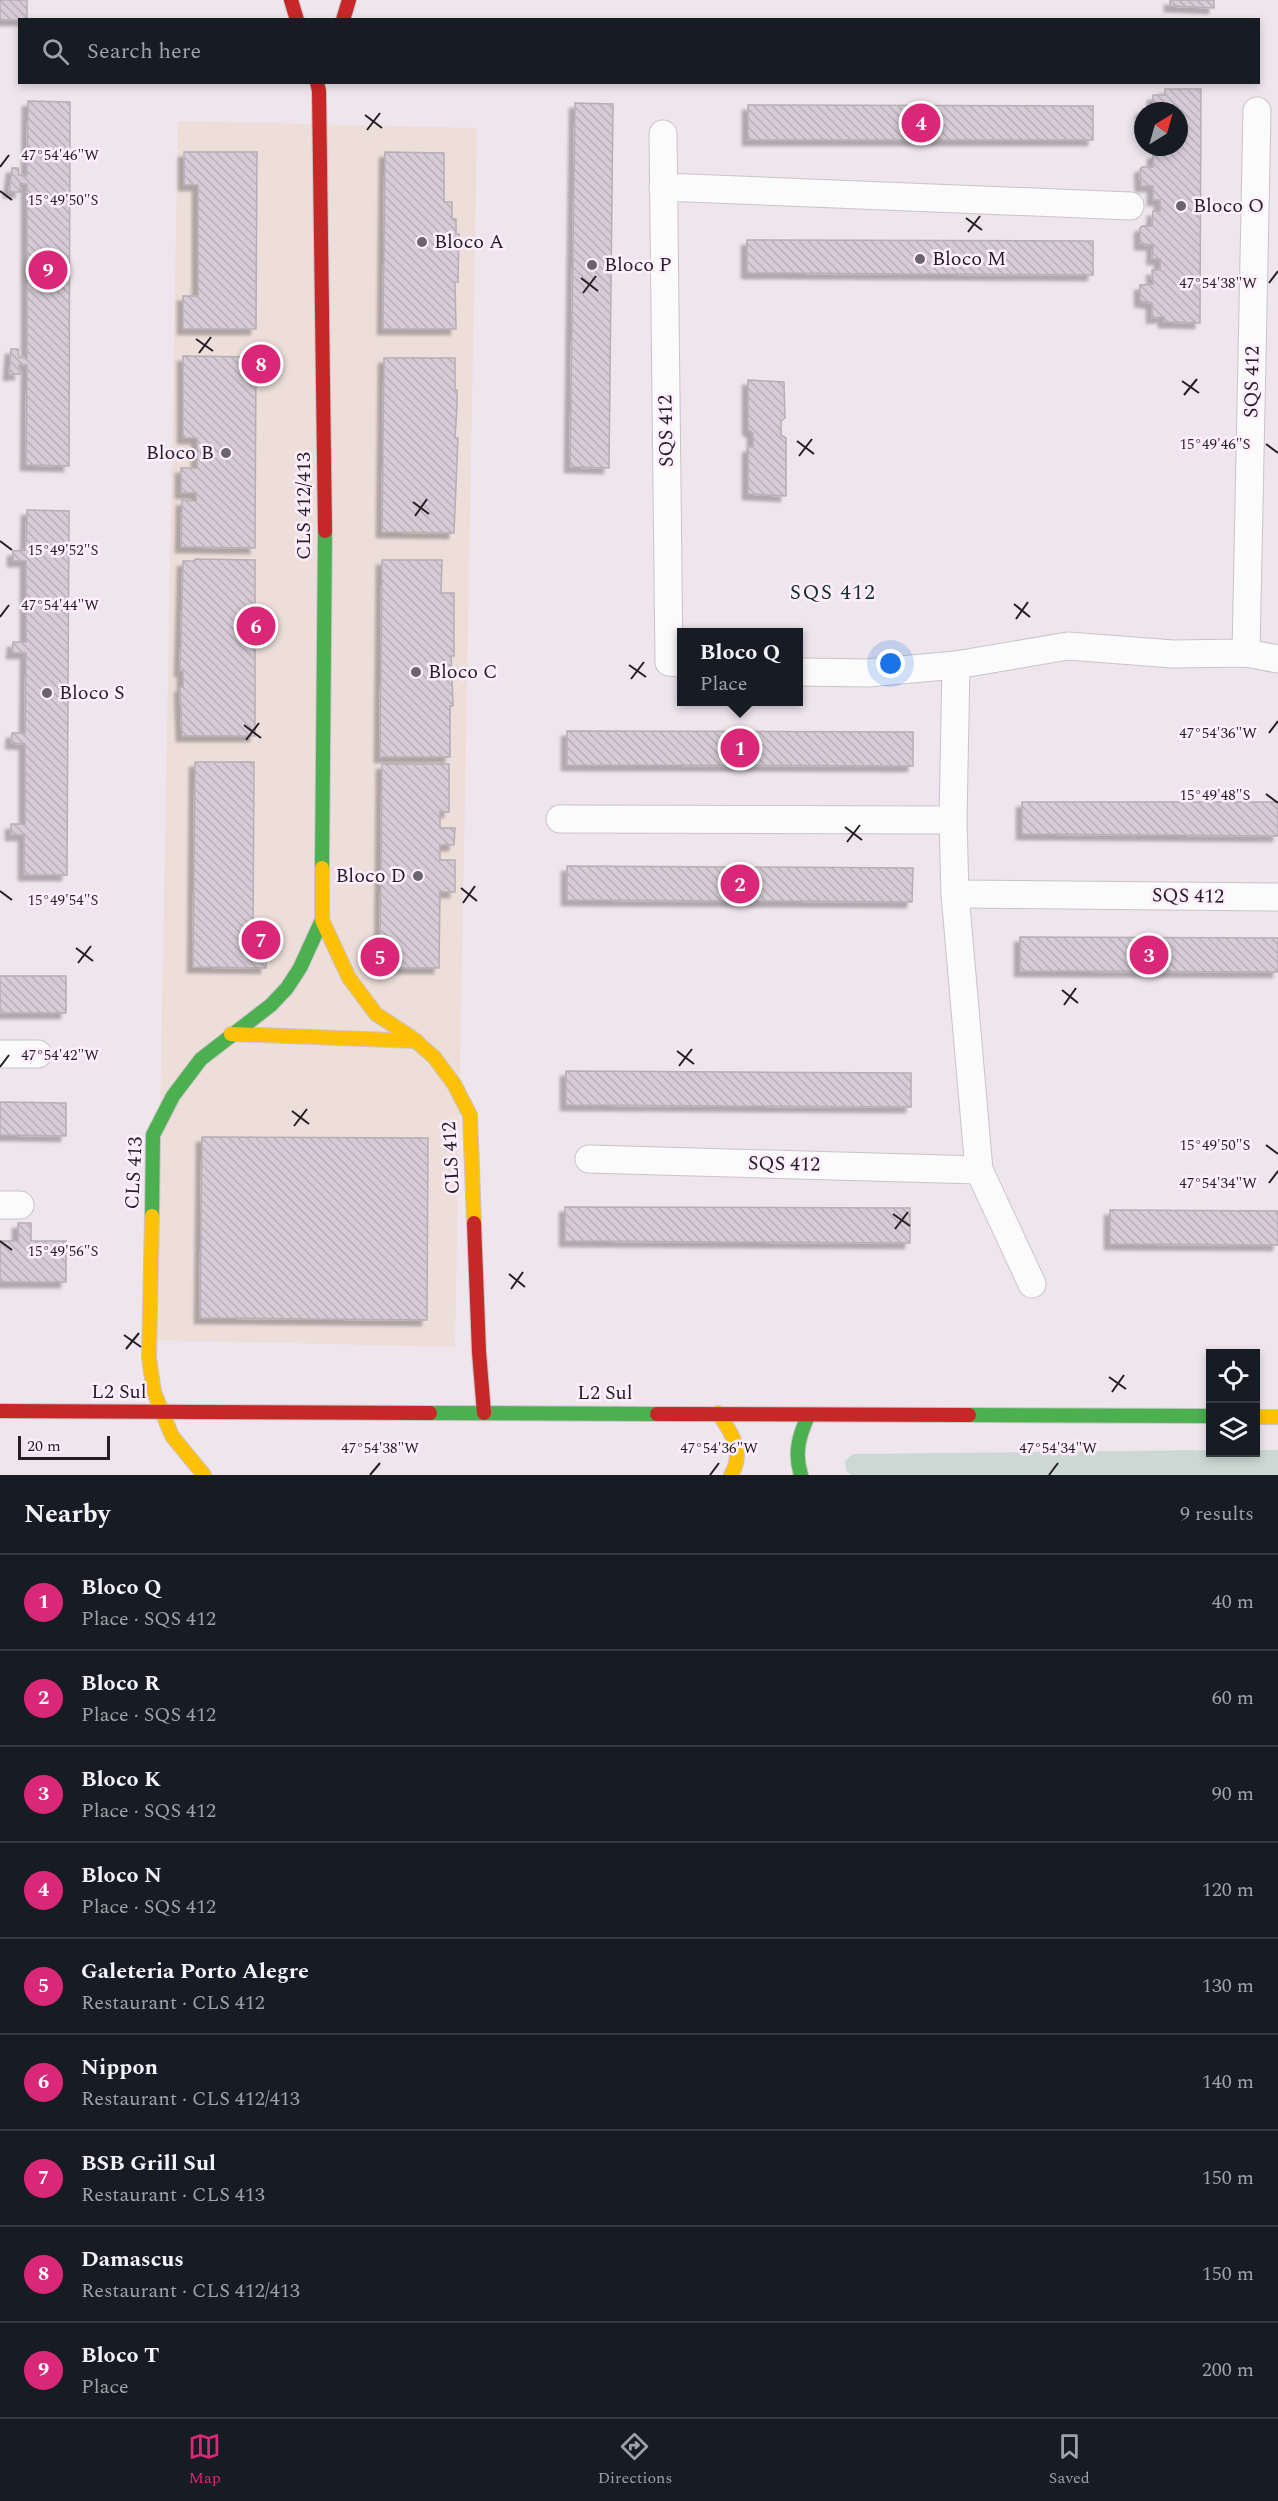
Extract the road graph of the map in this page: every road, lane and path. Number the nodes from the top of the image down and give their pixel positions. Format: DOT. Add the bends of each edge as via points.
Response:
graph roads {
  1 [pos="291,0"];
  2 [pos="350,0"];
  3 [pos="296,18"];
  4 [pos="344,18"];
  5 [pos="319,85"];
  6 [pos="1257,111"];
  7 [pos="663,135"];
  8 [pos="663,187"];
  9 [pos="1130,206"];
  10 [pos="1246,653"];
  11 [pos="1278,659"];
  12 [pos="677,663"];
  13 [pos="956,665"];
  14 [pos="803,672"];
  15 [pos="560,819"];
  16 [pos="952,820"];
  17 [pos="955,894"];
  18 [pos="1278,897"];
  19 [pos="322,920"];
  20 [pos="231,1034"];
  21 [pos="417,1041"];
  22 [pos="0,1054"];
  23 [pos="38,1054"];
  24 [pos="589,1159"];
  25 [pos="979,1170"];
  26 [pos="1032,1284"];
  27 [pos="0,1411"];
  28 [pos="159,1412"];
  29 [pos="484,1413"];
  30 [pos="718,1413"];
  31 [pos="808,1416"];
  32 [pos="1206,1416"];
  33 [pos="1260,1417"];
  34 [pos="1278,1417"];
  35 [pos="204,1475"];
  36 [pos="731,1475"];
  37 [pos="801,1475"];
  1 -- 3 [label="street"];
  2 -- 4 [label="street"];
  5 -- 19 [label="street, CLS 412/413" via="325,543"];
  6 -- 10 [label="street, SQS 412"];
  7 -- 8 [label="street, SQS 412"];
  8 -- 9 [label="street"];
  8 -- 12 [label="street, SQS 412" via="669,662"];
  10 -- 11 [label="street"];
  10 -- 13 [label="street" via="1173,654 1068,646"];
  13 -- 14 [label="street" via="867,673"];
  13 -- 16 [label="street"];
  15 -- 16 [label="street"];
  16 -- 17 [label="street"];
  17 -- 18 [label="street, SQS 412"];
  17 -- 25 [label="street"];
  19 -- 20 [label="street, CLS 413" via="287,988"];
  19 -- 21 [label="street, CLS 412" via="345,975 372,1010"];
  20 -- 21 [label="street"];
  20 -- 28 [label="street, CLS 413" via="201,1059 173,1096 153,1135 149,1358 151,1386"];
  21 -- 29 [label="street, CLS 412" via="458,1086 470,1115"];
  22 -- 23 [label="street"];
  24 -- 25 [label="street, SQS 412"];
  25 -- 26 [label="street"];
  27 -- 28 [label="street, L2 Sul"];
  28 -- 29 [label="street, L2 Sul"];
  28 -- 35 [label="street, CLS 413" via="176,1443"];
  29 -- 30 [label="street, L2 Sul"];
  30 -- 31 [label="street, L2 Sul"];
  30 -- 36 [label="street" via="734,1436 739,1452"];
  31 -- 32 [label="street, L2 Sul"];
  31 -- 37 [label="street" via="797,1439 795,1456"];
  33 -- 34 [label="street"];
}
